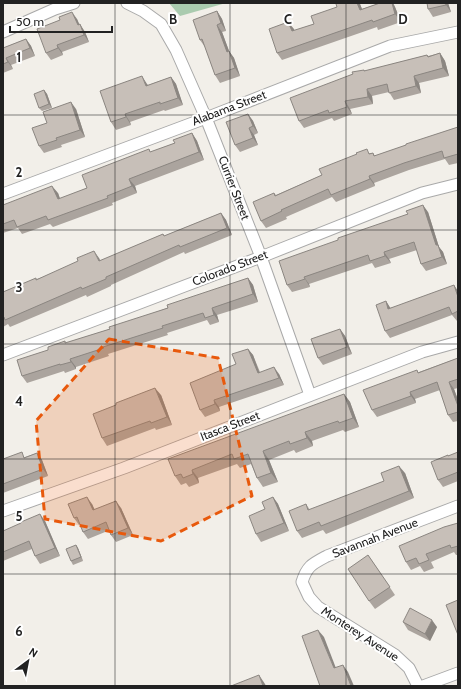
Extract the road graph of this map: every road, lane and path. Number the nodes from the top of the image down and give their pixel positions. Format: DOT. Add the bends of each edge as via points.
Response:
graph roads {
  1 [pos="74,3"];
  2 [pos="127,3"];
  3 [pos="3,32"];
  4 [pos="458,32"];
  5 [pos="206,118"];
  6 [pos="458,184"];
  7 [pos="3,194"];
  8 [pos="261,257"];
  9 [pos="458,342"];
  10 [pos="3,355"];
  11 [pos="310,395"];
  12 [pos="458,506"];
  13 [pos="3,511"];
  14 [pos="302,582"];
  15 [pos="458,673"];
  16 [pos="418,686"];
  17 [pos="423,686"];
  1 -- 3 [label="street"];
  2 -- 5 [label="street, Currier Street" via="161,24 176,50"];
  4 -- 5 [label="street, Alabama Street" via="390,46"];
  5 -- 7 [label="street, Alabama Street"];
  5 -- 8 [label="street, Currier Street"];
  6 -- 8 [label="street, Colorado Street" via="422,193"];
  8 -- 10 [label="street, Colorado Street"];
  8 -- 11 [label="street, Currier Street"];
  9 -- 11 [label="street, Itasca Street" via="422,352"];
  11 -- 13 [label="street, Itasca Street" via="124,468"];
  12 -- 14 [label="street, Savannah Avenue" via="327,556 312,564"];
  14 -- 16 [label="street, Monterey Avenue" via="309,597 318,607 395,655 410,668"];
  15 -- 17 [label="street"];
}
